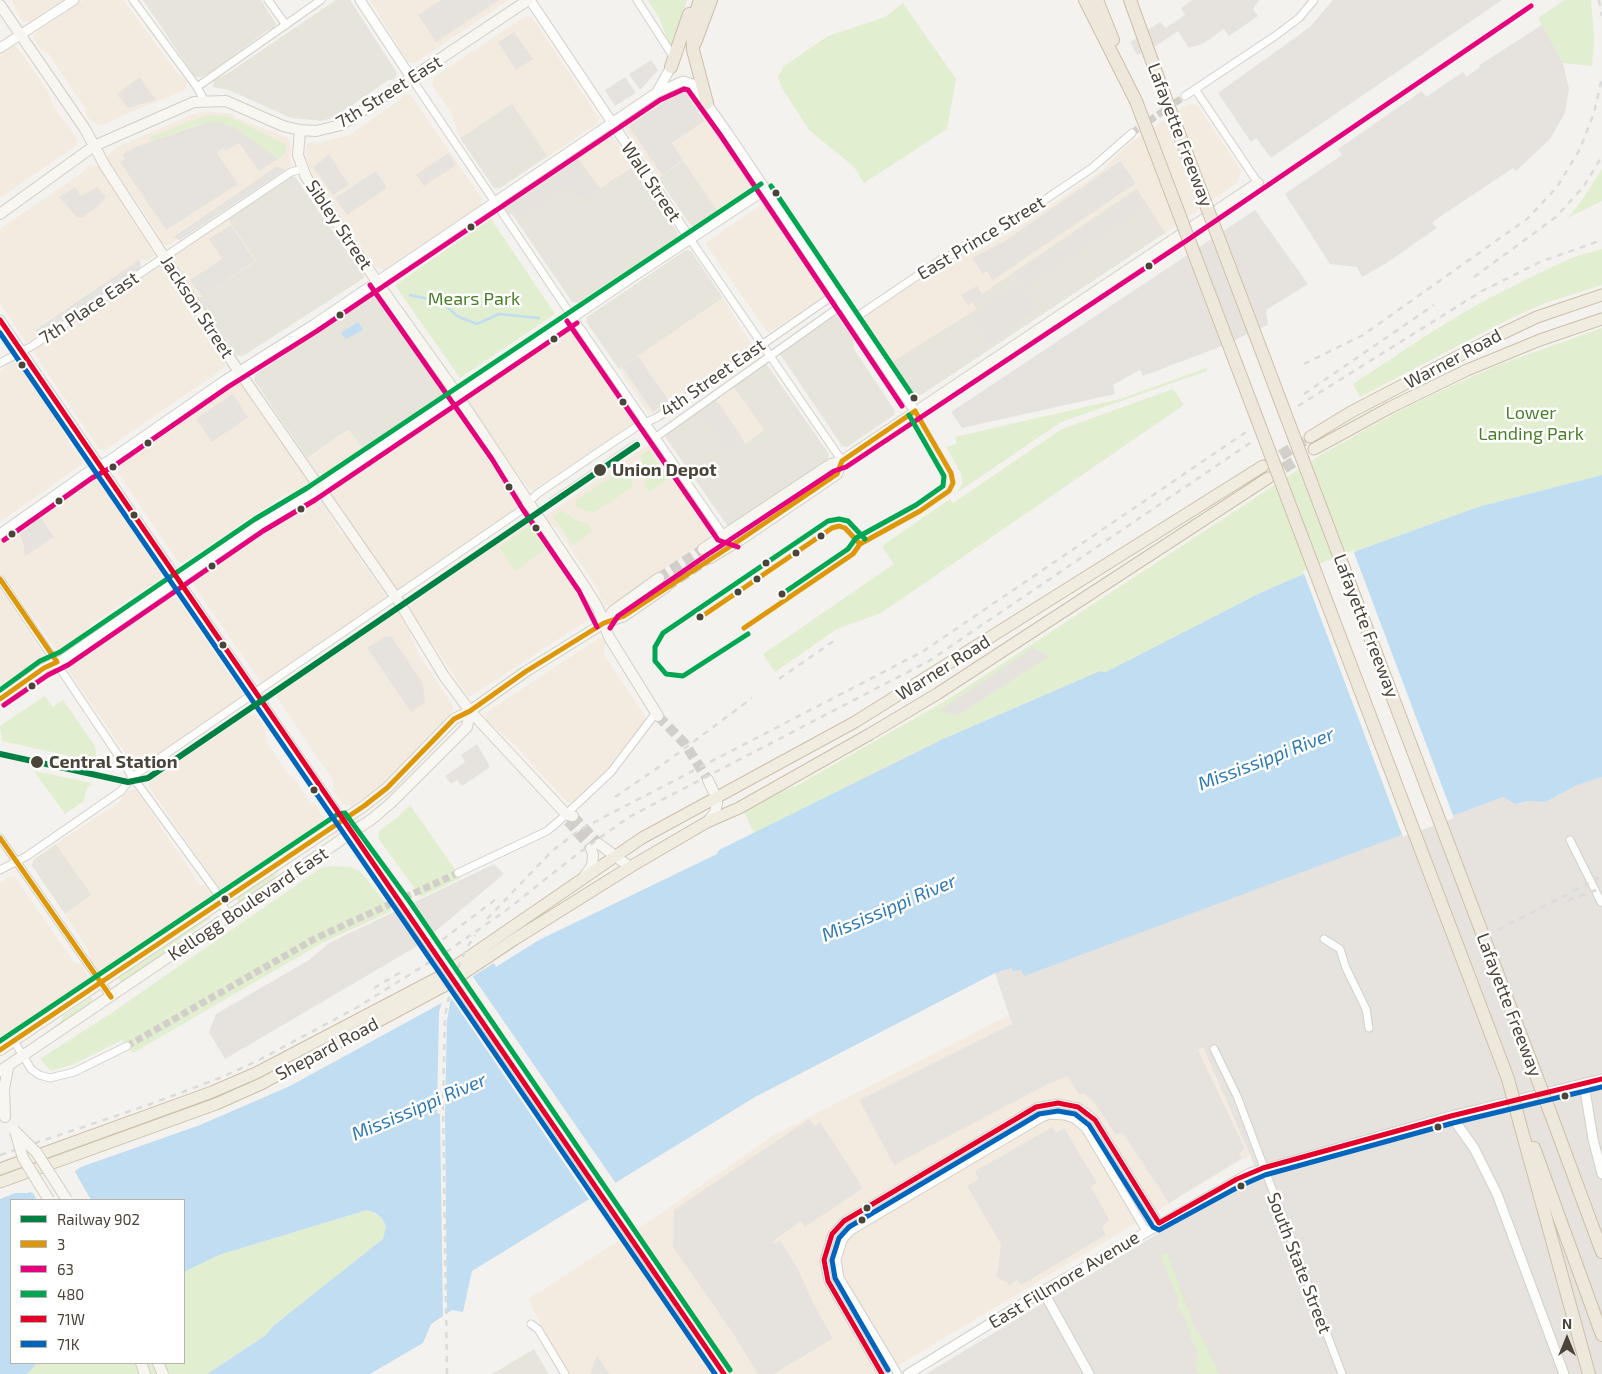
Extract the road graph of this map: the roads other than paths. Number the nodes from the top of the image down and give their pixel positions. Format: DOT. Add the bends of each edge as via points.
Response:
graph roads {
  1 [pos="74,0"];
  2 [pos="133,0"];
  3 [pos="268,0"];
  4 [pos="321,0"];
  5 [pos="360,0"];
  6 [pos="529,0"];
  7 [pos="637,0"];
  8 [pos="694,0"];
  9 [pos="700,0"];
  10 [pos="711,0"];
  11 [pos="1085,0"];
  12 [pos="1098,0"];
  13 [pos="1130,0"];
  14 [pos="1134,0"];
  15 [pos="1313,0"];
  16 [pos="0,5"];
  17 [pos="286,25"];
  18 [pos="21,36"];
  19 [pos="0,48"];
  20 [pos="693,50"];
  21 [pos="670,67"];
  22 [pos="412,79"];
  23 [pos="197,87"];
  24 [pos="1195,89"];
  25 [pos="656,92"];
  26 [pos="1164,94"];
  27 [pos="1185,96"];
  28 [pos="204,100"];
  29 [pos="1136,101"];
  30 [pos="707,103"];
  31 [pos="612,123"];
  32 [pos="300,130"];
  33 [pos="1132,133"];
  34 [pos="94,146"];
  35 [pos="302,168"];
  36 [pos="1258,183"];
  37 [pos="765,190"];
  38 [pos="494,202"];
  39 [pos="0,214"];
  40 [pos="690,239"];
  41 [pos="165,257"];
  42 [pos="376,281"];
  43 [pos="835,294"];
  44 [pos="1602,295"];
  45 [pos="842,305"];
  46 [pos="573,317"];
  47 [pos="1602,319"];
  48 [pos="0,320"];
  49 [pos="852,320"];
  50 [pos="762,344"];
  51 [pos="21,351"];
  52 [pos="770,356"];
  53 [pos="0,364"];
  54 [pos="240,372"];
  55 [pos="458,395"];
  56 [pos="915,412"];
  57 [pos="646,422"];
  58 [pos="656,437"];
  59 [pos="1310,437"];
  60 [pos="1314,449"];
  61 [pos="842,461"];
  62 [pos="99,466"];
  63 [pos="1263,466"];
  64 [pos="1268,478"];
  65 [pos="320,488"];
  66 [pos="528,504"];
  67 [pos="0,534"];
  68 [pos="724,536"];
  69 [pos="740,540"];
  70 [pos="703,549"];
  71 [pos="710,558"];
  72 [pos="659,578"];
  73 [pos="0,579"];
  74 [pos="178,580"];
  75 [pos="666,588"];
  76 [pos="395,597"];
  77 [pos="604,623"];
  78 [pos="57,662"];
  79 [pos="256,693"];
  80 [pos="0,699"];
  81 [pos="470,711"];
  82 [pos="656,715"];
  83 [pos="132,777"];
  84 [pos="708,780"];
  85 [pos="716,797"];
  86 [pos="569,817"];
  87 [pos="342,820"];
  88 [pos="707,822"];
  89 [pos="352,833"];
  90 [pos="0,838"];
  91 [pos="1570,840"];
  92 [pos="614,856"];
  93 [pos="16,861"];
  94 [pos="630,867"];
  95 [pos="0,870"];
  96 [pos="458,873"];
  97 [pos="582,879"];
  98 [pos="220,902"];
  99 [pos="1601,902"];
  100 [pos="229,917"];
  101 [pos="1324,939"];
  102 [pos="102,982"];
  103 [pos="111,997"];
  104 [pos="1370,1028"];
  105 [pos="14,1041"];
  106 [pos="127,1046"];
  107 [pos="1214,1049"];
  108 [pos="0,1050"];
  109 [pos="24,1057"];
  110 [pos="4,1070"];
  111 [pos="1600,1082"];
  112 [pos="1584,1084"];
  113 [pos="3,1112"];
  114 [pos="1451,1116"];
  115 [pos="1522,1123"];
  116 [pos="14,1130"];
  117 [pos="1262,1168"];
  118 [pos="0,1169"];
  119 [pos="1602,1174"];
  120 [pos="0,1182"];
  121 [pos="48,1199"];
  122 [pos="66,1199"];
  123 [pos="1587,1207"];
  124 [pos="1160,1224"];
  125 [pos="1146,1232"];
  126 [pos="1602,1235"];
  127 [pos="1602,1252"];
  128 [pos="1043,1291"];
  129 [pos="531,1324"];
  130 [pos="1602,1335"];
  131 [pos="565,1374"];
  132 [pos="724,1374"];
  133 [pos="882,1374"];
  134 [pos="898,1374"];
  135 [pos="908,1374"];
  136 [pos="1089,1374"];
  137 [pos="1342,1374"];
  138 [pos="1564,1374"];
  139 [pos="1589,1374"];
  1 -- 18 [label="street"];
  2 -- 23 [label="street"];
  3 -- 17 [label="street"];
  4 -- 17 [label="street"];
  5 -- 22 [label="street"];
  6 -- 22 [label="main road, 7th Street East"];
  6 -- 31 [label="street, Wall Street"];
  7 -- 21 [label="street" via="671,53"];
  8 -- 21 [label="highway"];
  9 -- 20 [label="highway" via="692,24"];
  10 -- 20 [label="highway"];
  11 -- 29 [label="highway"];
  12 -- 29 [label="highway, Lafayette Freeway"];
  13 -- 26 [label="highway, Lafayette Freeway"];
  14 -- 26 [label="highway"];
  15 -- 24 [label="street" via="1310,8 1299,18"];
  16 -- 18 [label="main road, Jackson Street"];
  17 -- 23 [label="street"];
  18 -- 19 [label="street"];
  18 -- 34 [label="main road, Jackson Street"];
  20 -- 30 [label="highway"];
  21 -- 25 [label="street"];
  22 -- 32 [label="main road, 7th Street East" via="341,125 316,131"];
  22 -- 38 [label="street"];
  23 -- 28 [label="street"];
  24 -- 27 [label="street"];
  24 -- 36 [label="street"];
  25 -- 30 [label="street" via="683,81 693,84"];
  25 -- 31 [label="street"];
  26 -- 123 [label="highway, Lafayette Freeway, bridge"];
  28 -- 32 [label="main road, 7th Street East" via="226,101"];
  28 -- 34 [label="main road, 7th Street East" via="170,111"];
  29 -- 115 [label="highway, Lafayette Freeway, bridge"];
  30 -- 37 [label="street"];
  31 -- 38 [label="street"];
  31 -- 40 [label="street, Wall Street"];
  32 -- 35 [label="main road, Sibley Street" via="298,152"];
  33 -- 49 [label="street, East Prince Street" via="1092,168 988,238 942,259"];
  34 -- 39 [label="main road, 7th Street East"];
  34 -- 41 [label="main road, Jackson Street"];
  35 -- 41 [label="street, 7th Place East" via="291,172"];
  35 -- 42 [label="main road, Sibley Street"];
  36 -- 56 [label="main road"];
  37 -- 40 [label="street"];
  37 -- 43 [label="street"];
  38 -- 42 [label="street"];
  38 -- 46 [label="street"];
  40 -- 46 [label="street"];
  40 -- 50 [label="street, Wall Street"];
  41 -- 51 [label="street, 7th Place East"];
  41 -- 54 [label="main road, Jackson Street"];
  42 -- 54 [label="street"];
  42 -- 55 [label="main road, Sibley Street"];
  43 -- 45 [label="street"];
  43 -- 50 [label="street, 4th Street East"];
  44 -- 59 [label="highway, Warner Road" via="1537,317 1501,334 1351,412"];
  45 -- 49 [label="street"];
  45 -- 52 [label="street, 4th Street East"];
  46 -- 55 [label="street"];
  46 -- 57 [label="street"];
  47 -- 60 [label="highway, Warner Road" via="1467,370"];
  48 -- 51 [label="street"];
  49 -- 56 [label="street"];
  50 -- 52 [label="street, Wall Street"];
  50 -- 57 [label="street, 4th Street East"];
  51 -- 53 [label="street, 7th Place East"];
  51 -- 62 [label="street"];
  52 -- 58 [label="street, 4th Street East"];
  52 -- 61 [label="street, Wall Street"];
  54 -- 62 [label="street"];
  54 -- 65 [label="main road, Jackson Street"];
  55 -- 65 [label="street"];
  55 -- 66 [label="main road, Sibley Street"];
  56 -- 61 [label="main road"];
  57 -- 58 [label="street"];
  57 -- 66 [label="street, 4th Street East" via="537,494"];
  58 -- 68 [label="street"];
  61 -- 68 [label="main road" via="831,464"];
  61 -- 69 [label="main road" via="837,474"];
  62 -- 67 [label="street"];
  62 -- 74 [label="street"];
  63 -- 85 [label="highway, Warner Road" via="855,722"];
  64 -- 88 [label="highway, Warner Road" via="937,694 739,808"];
  65 -- 74 [label="street"];
  65 -- 76 [label="main road, Jackson Street"];
  66 -- 76 [label="street, 4th Street East"];
  66 -- 77 [label="main road, Sibley Street" via="585,587"];
  68 -- 69 [label="street"];
  68 -- 70 [label="main road"];
  69 -- 71 [label="main road"];
  72 -- 77 [label="main road, Kellogg Boulevard East" via="613,611"];
  73 -- 78 [label="street"];
  74 -- 78 [label="street"];
  74 -- 79 [label="street"];
  75 -- 77 [label="main road, Kellogg Boulevard East" via="619,620"];
  76 -- 79 [label="street, 4th Street East"];
  76 -- 81 [label="main road, Jackson Street"];
  77 -- 81 [label="main road, Kellogg Boulevard East"];
  77 -- 82 [label="main road, Sibley Street"];
  78 -- 80 [label="street"];
  78 -- 83 [label="street"];
  79 -- 83 [label="street, 4th Street East"];
  79 -- 87 [label="street"];
  81 -- 86 [label="main road, Jackson Street"];
  81 -- 87 [label="main road, Kellogg Boulevard East" via="454,719 387,788"];
  81 -- 89 [label="main road, Kellogg Boulevard East" via="467,727 392,802"];
  82 -- 86 [label="street"];
  83 -- 93 [label="street, 4th Street East" via="121,791"];
  83 -- 98 [label="street" via="212,886"];
  84 -- 85 [label="main road"];
  85 -- 88 [label="main road" via="715,813"];
  85 -- 92 [label="highway, Warner Road"];
  86 -- 96 [label="street" via="547,832"];
  87 -- 89 [label="main road"];
  87 -- 98 [label="main road, Kellogg Boulevard East"];
  88 -- 94 [label="highway, Warner Road"];
  89 -- 100 [label="main road, Kellogg Boulevard East"];
  89 -- 132 [label="main road, bridge"];
  90 -- 93 [label="street"];
  91 -- 99 [label="street"];
  92 -- 94 [label="main road"];
  92 -- 97 [label="highway, Shepard Road"];
  92 -- 97 [label="main road" via="595,846 592,866"];
  93 -- 95 [label="street, 4th Street East"];
  93 -- 102 [label="street"];
  94 -- 120 [label="highway, Shepard Road" via="446,985 261,1084 208,1107"];
  97 -- 118 [label="highway, Shepard Road" via="440,976 256,1073"];
  98 -- 100 [label="street"];
  98 -- 102 [label="main road, Kellogg Boulevard East"];
  100 -- 103 [label="main road, Kellogg Boulevard East"];
  101 -- 104 [label="street" via="1340,949 1366,1010"];
  102 -- 103 [label="street"];
  102 -- 105 [label="main road, Kellogg Boulevard East"];
  103 -- 109 [label="main road, Kellogg Boulevard East"];
  105 -- 108 [label="main road, Kellogg Boulevard East"];
  105 -- 109 [label="street"];
  106 -- 109 [label="street" via="74,1072 50,1078 38,1075"];
  107 -- 117 [label="street, South State Street" via="1237,1096"];
  109 -- 110 [label="main road, Kellogg Boulevard East"];
  110 -- 113 [label="main road"];
  111 -- 112 [label="street, East Fillmore Avenue"];
  112 -- 114 [label="street, East Fillmore Avenue"];
  112 -- 119 [label="street"];
  113 -- 116 [label="main road"];
  114 -- 117 [label="street, East Fillmore Avenue"];
  114 -- 138 [label="street" via="1474,1148 1496,1194"];
  115 -- 130 [label="highway"];
  115 -- 139 [label="highway"];
  116 -- 121 [label="main road, bridge" via="22,1158"];
  116 -- 122 [label="main road, bridge" via="37,1153"];
  117 -- 124 [label="street, East Fillmore Avenue"];
  117 -- 137 [label="street, South State Street"];
  123 -- 126 [label="highway"];
  123 -- 127 [label="highway, Lafayette Freeway"];
  124 -- 125 [label="street, East Fillmore Avenue"];
  124 -- 133 [label="street" via="1095,1120 1078,1107 1058,1102 1036,1107 844,1221 832,1234 824,1260 828,1281"];
  125 -- 128 [label="street, East Fillmore Avenue"];
  125 -- 134 [label="street" via="1085,1128 1064,1116 1042,1118 857,1228 843,1240 837,1260 840,1278"];
  128 -- 135 [label="street, East Fillmore Avenue"];
  128 -- 136 [label="street"];
  129 -- 131 [label="street" via="538,1329"];
}
